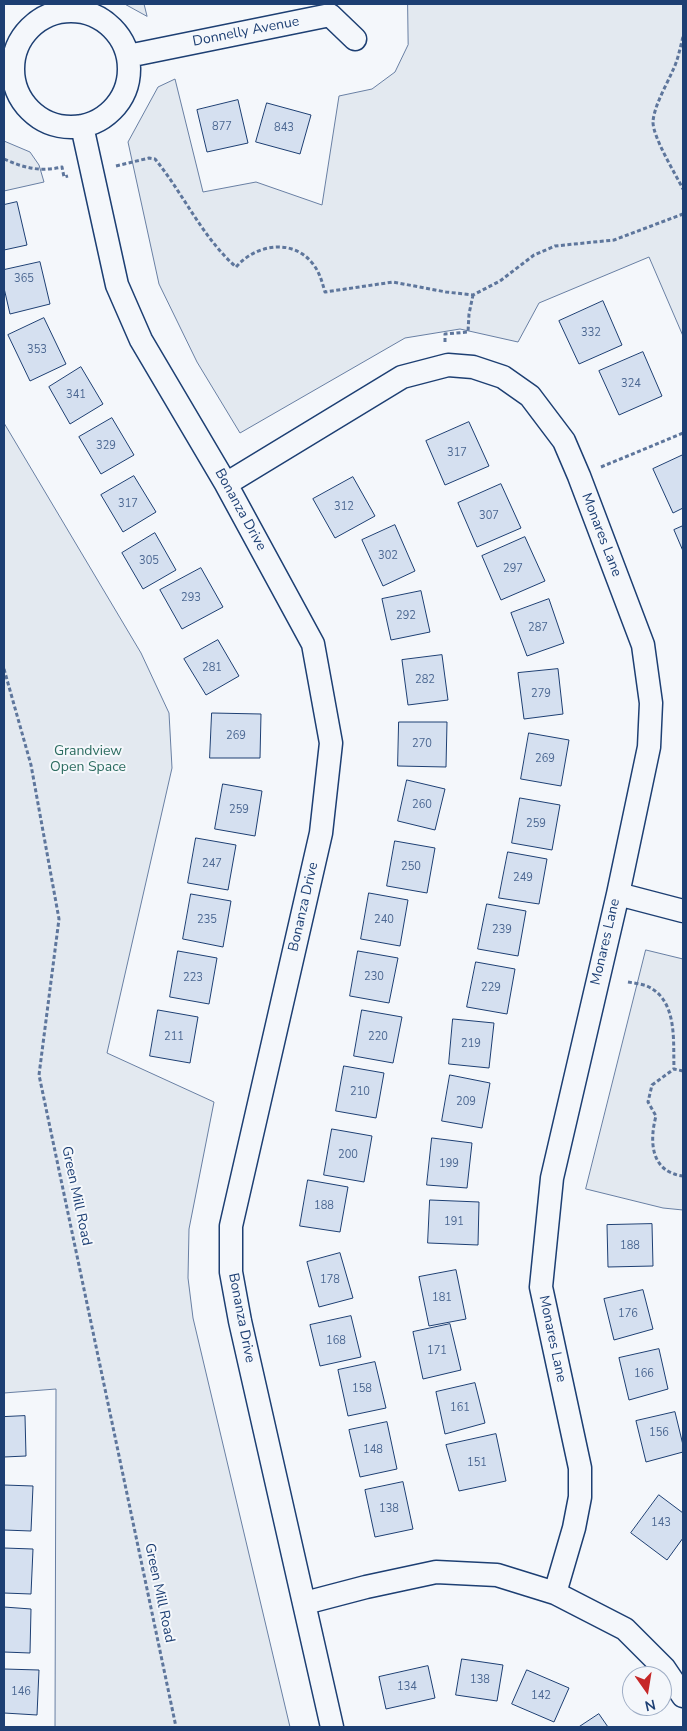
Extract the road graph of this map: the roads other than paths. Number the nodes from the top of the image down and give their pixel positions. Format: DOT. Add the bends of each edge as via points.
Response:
graph roads {
  1 [pos="56,8"];
  2 [pos="355,39"];
  3 [pos="128,56"];
  4 [pos="82,126"];
  5 [pos="226,484"];
  6 [pos="618,894"];
  7 [pos="683,911"];
  8 [pos="555,1593"];
  9 [pos="305,1603"];
  10 [pos="683,1696"];
  11 [pos="332,1727"];
  1 -- 3 [label="street" via="85,13 109,25 121,39"];
  1 -- 4 [label="street" via="23,37 14,57 14,78 19,96 46,122 64,127"];
  2 -- 3 [label="street, Donnelly Avenue" via="330,15"];
  3 -- 4 [label="street" via="129,79 120,101 104,118"];
  4 -- 5 [label="street, Bonanza Drive" via="121,294 141,340"];
  5 -- 6 [label="street, Monares Lane" via="402,377 448,365 473,367 503,378 530,396 564,441 643,645 651,703 649,748"];
  5 -- 9 [label="street, Bonanza Drive" via="313,644 331,743 321,834 231,1226 231,1272 240,1320"];
  6 -- 7 [label="street"];
  6 -- 8 [label="street, Monares Lane" via="552,1178 541,1287 580,1468 580,1498"];
  8 -- 9 [label="street" via="498,1575 436,1572"];
  8 -- 10 [label="street" via="625,1629 664,1668"];
  9 -- 11 [label="street, Bonanza Drive"];
}
